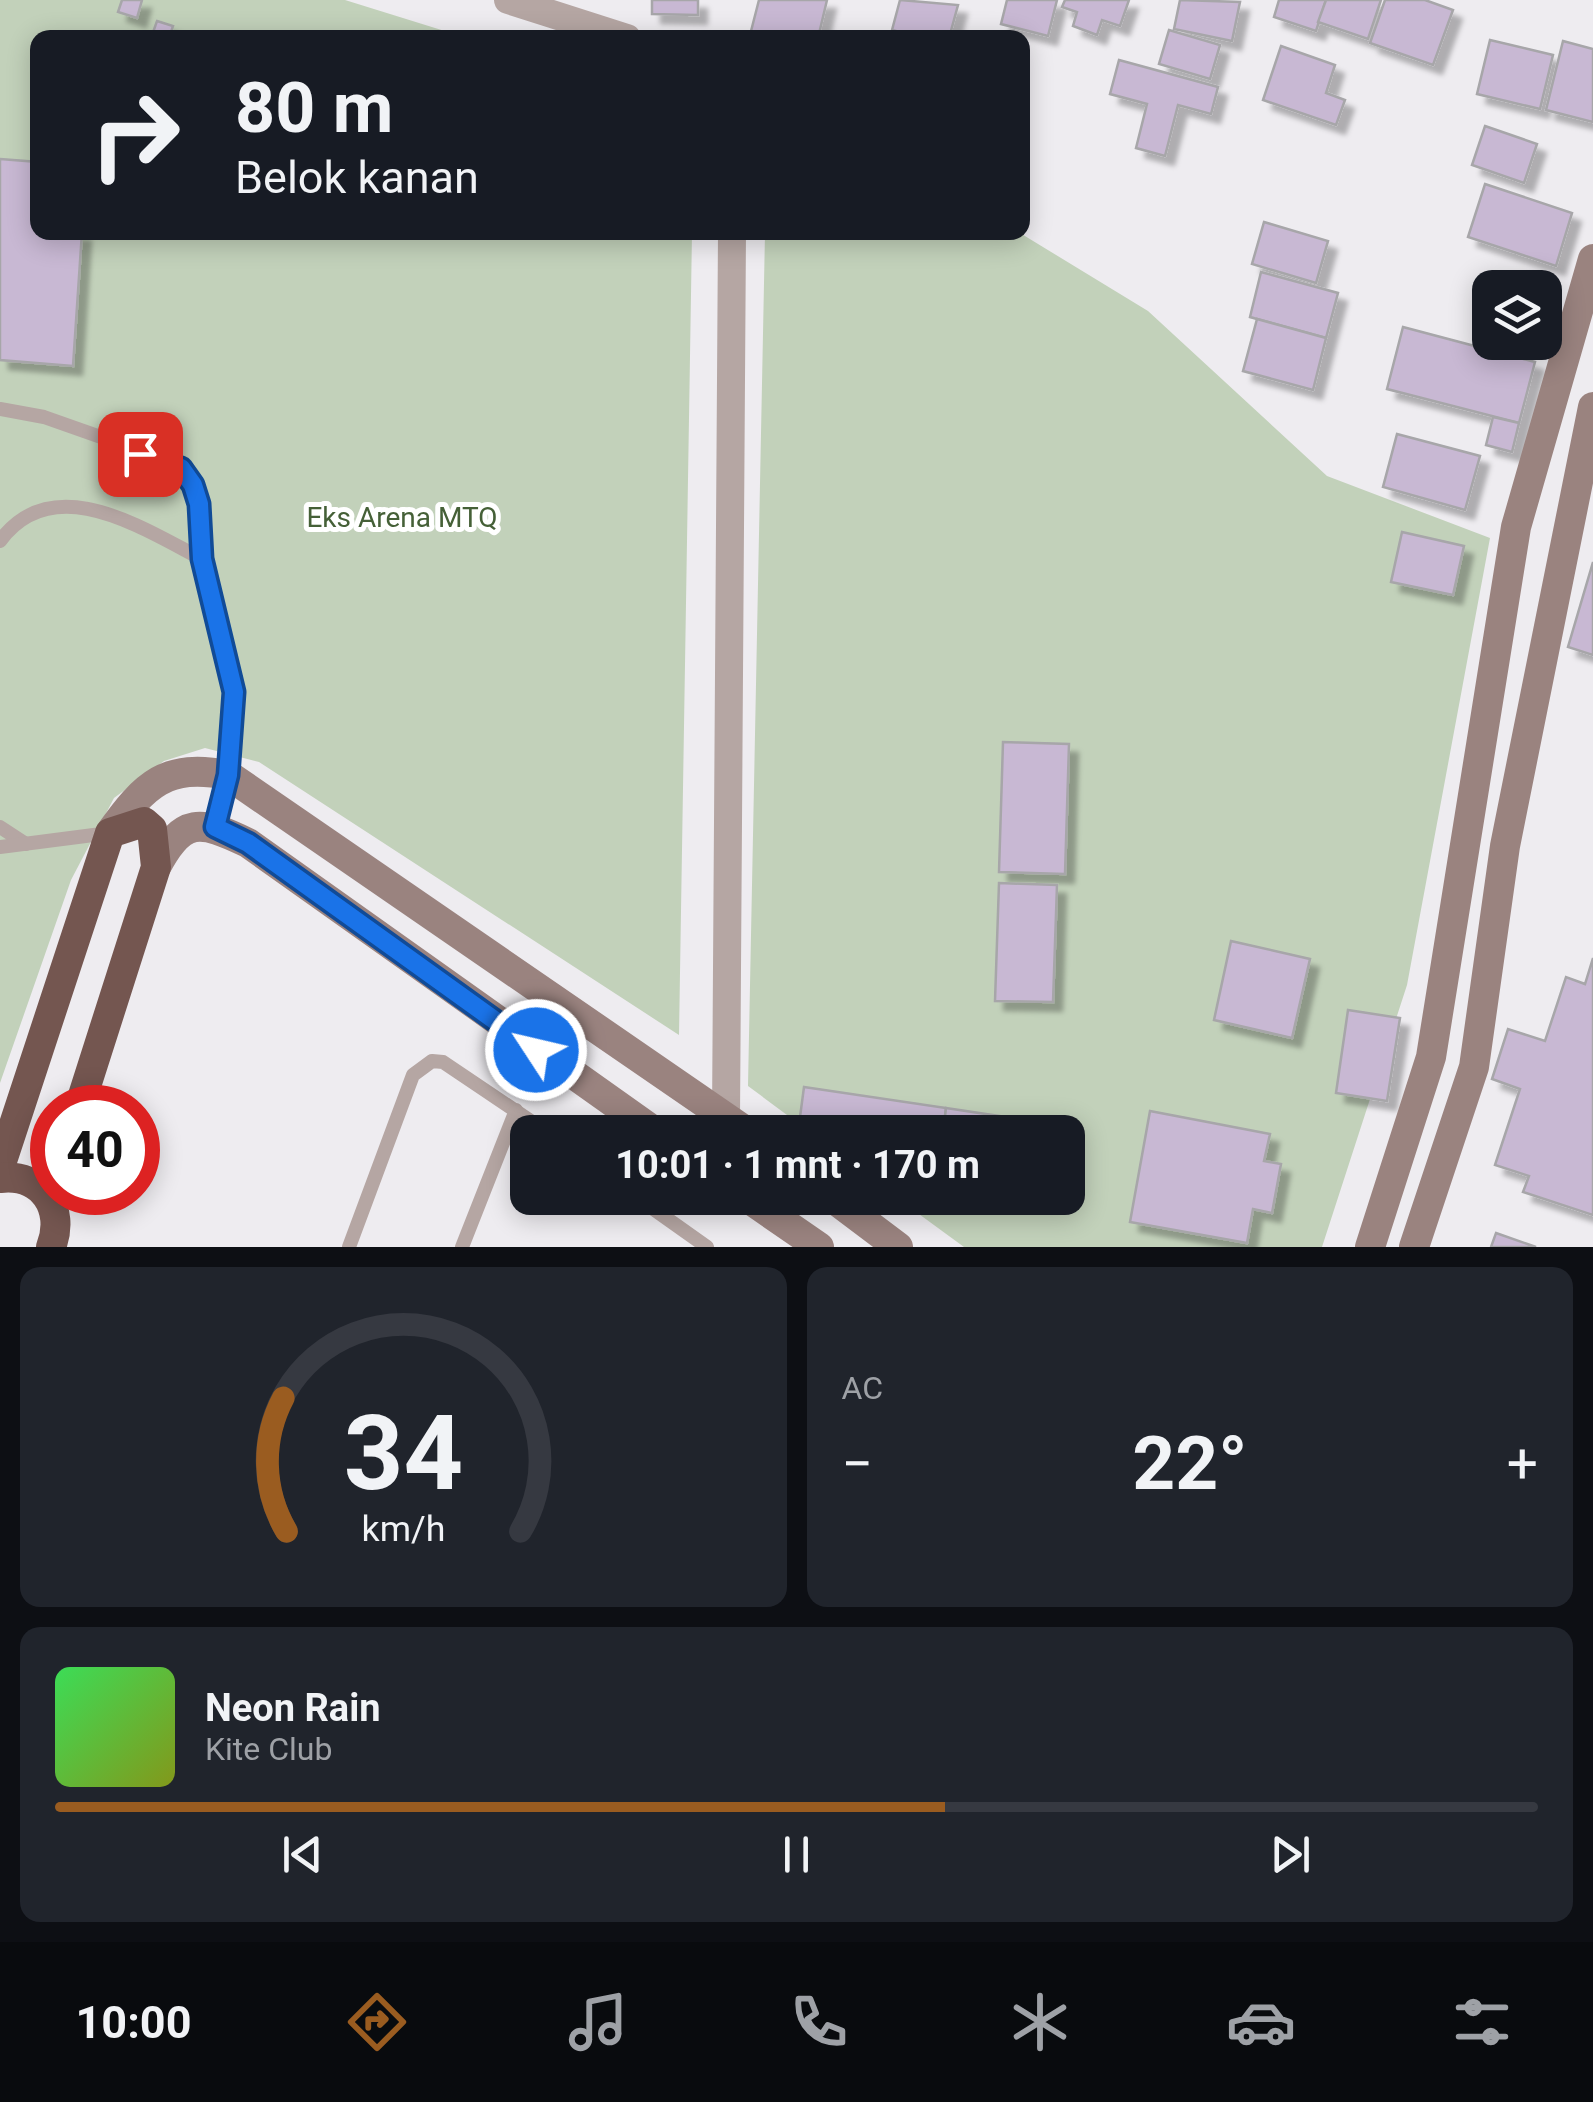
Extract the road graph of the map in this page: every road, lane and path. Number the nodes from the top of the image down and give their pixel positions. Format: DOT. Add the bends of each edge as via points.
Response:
graph roads {
  1 [pos="508,0"];
  2 [pos="602,30"];
  3 [pos="732,240"];
  4 [pos="1593,259"];
  5 [pos="1583,320"];
  6 [pos="1593,407"];
  7 [pos="0,409"];
  8 [pos="1584,483"];
  9 [pos="0,541"];
  10 [pos="202,559"];
  11 [pos="228,775"];
  12 [pos="0,827"];
  13 [pos="215,827"];
  14 [pos="110,833"];
  15 [pos="26,844"];
  16 [pos="0,847"];
  17 [pos="156,866"];
  18 [pos="86,1085"];
  19 [pos="516,1110"];
  20 [pos="523,1115"];
  21 [pos="630,1115"];
  22 [pos="722,1115"];
  23 [pos="737,1115"];
  24 [pos="0,1168"];
  25 [pos="0,1178"];
  26 [pos="30,1181"];
  27 [pos="57,1215"];
  28 [pos="662,1215"];
  29 [pos="773,1215"];
  30 [pos="855,1215"];
  31 [pos="52,1247"];
  32 [pos="348,1247"];
  33 [pos="462,1247"];
  34 [pos="708,1247"];
  35 [pos="819,1247"];
  36 [pos="898,1247"];
  37 [pos="1370,1247"];
  38 [pos="1414,1247"];
  1 -- 2 [label="street"];
  3 -- 23 [label="street"];
  4 -- 5 [label="street"];
  5 -- 37 [label="street" via="1516,526 1430,1058"];
  6 -- 8 [label="street"];
  7 -- 10 [label="lane" via="44,418 181,468 199,504"];
  8 -- 38 [label="street" via="1505,846 1474,1068"];
  9 -- 10 [label="lane" via="40,508 86,505"];
  10 -- 11 [label="lane" via="234,692"];
  11 -- 13 [label="lane"];
  11 -- 14 [label="street" via="172,773 134,799"];
  11 -- 22 [label="street"];
  12 -- 15 [label="lane"];
  13 -- 17 [label="street" via="176,834"];
  13 -- 21 [label="street" via="248,843"];
  14 -- 15 [label="lane"];
  14 -- 17 [label="highway" via="144,822 152,829"];
  14 -- 24 [label="highway"];
  15 -- 16 [label="lane"];
  17 -- 18 [label="highway"];
  19 -- 20 [label="lane"];
  19 -- 32 [label="lane" via="443,1062 420,1067"];
  19 -- 33 [label="lane"];
  25 -- 26 [label="highway"];
  27 -- 31 [label="highway"];
  28 -- 34 [label="lane"];
  29 -- 35 [label="street"];
  30 -- 36 [label="street"];
}
